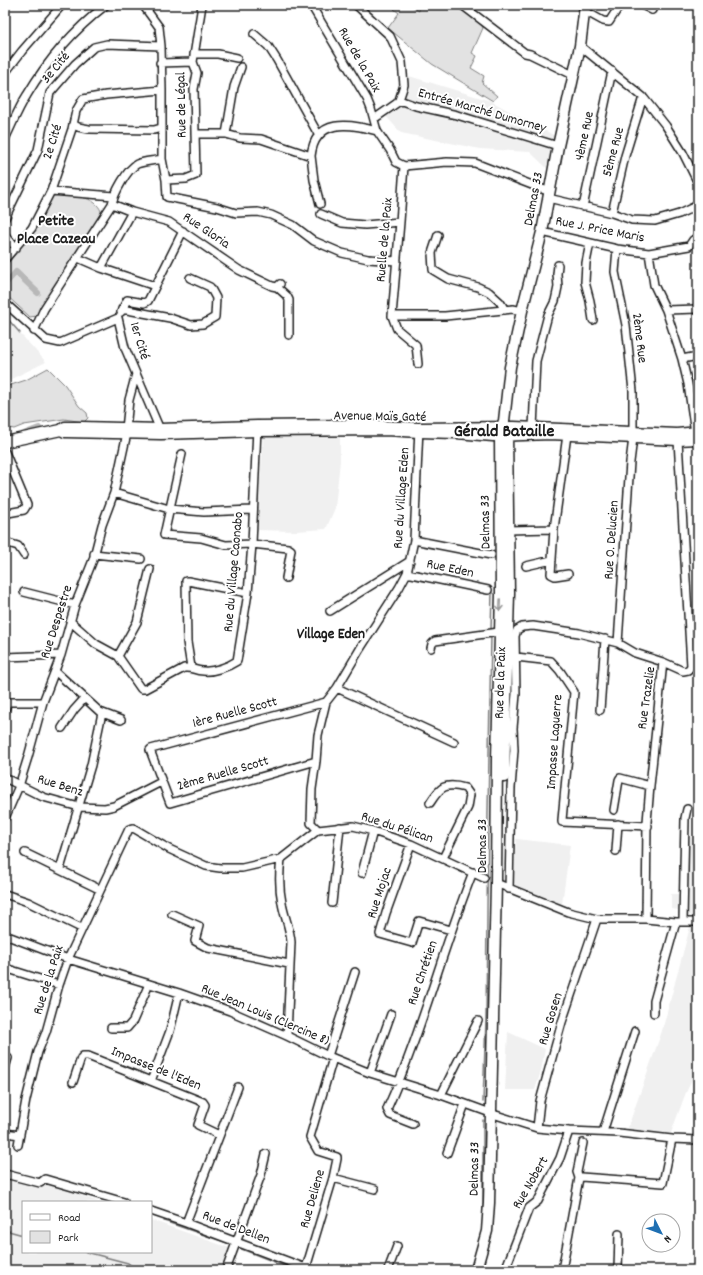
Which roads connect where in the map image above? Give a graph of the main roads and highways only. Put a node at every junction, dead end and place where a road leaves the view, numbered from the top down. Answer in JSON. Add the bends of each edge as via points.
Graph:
{"nodes":[{"id":1,"x":585,"y":8,"type":"edge"},
{"id":2,"x":504,"y":429,"type":"junction"},
{"id":3,"x":633,"y":435,"type":"junction"},
{"id":4,"x":697,"y":435,"type":"edge"},
{"id":5,"x":5,"y":442,"type":"edge"},
{"id":6,"x":502,"y":886,"type":"junction"},
{"id":7,"x":493,"y":1114,"type":"junction"},
{"id":8,"x":476,"y":1270,"type":"edge"},
{"id":9,"x":482,"y":1270,"type":"edge"}],
"edges":[{"from":1,"to":2,"type":"main road","name":"Delmas 33","via":[[580,46],[542,232],[510,367]]},
{"from":2,"to":3,"type":"main road","name":"Avenue Maïs Gaté","via":[[533,428]]},
{"from":2,"to":3,"type":"main road","name":"Avenue Maïs Gaté","via":[[567,435]]},
{"from":2,"to":5,"type":"main road","name":"Avenue Maïs Gaté","via":[[456,432],[354,425],[127,431],[65,427]]},
{"from":2,"to":6,"type":"main road","name":"Delmas 33","via":[[508,608]]},
{"from":2,"to":6,"type":"main road","name":"Delmas 33","one_way":true,"via":[[497,767]]},
{"from":3,"to":4,"type":"main road","name":"Avenue Maïs Gaté"},
{"from":3,"to":4,"type":"main road","name":"Avenue Maïs Gaté","via":[[678,440]]},
{"from":6,"to":7,"type":"main road","name":"Delmas 33"},
{"from":7,"to":8,"type":"main road","name":"Delmas 33","via":[[487,1231]]},
{"from":7,"to":9,"type":"main road","name":"Delmas 33","via":[[495,1187],[492,1233]]}]}
